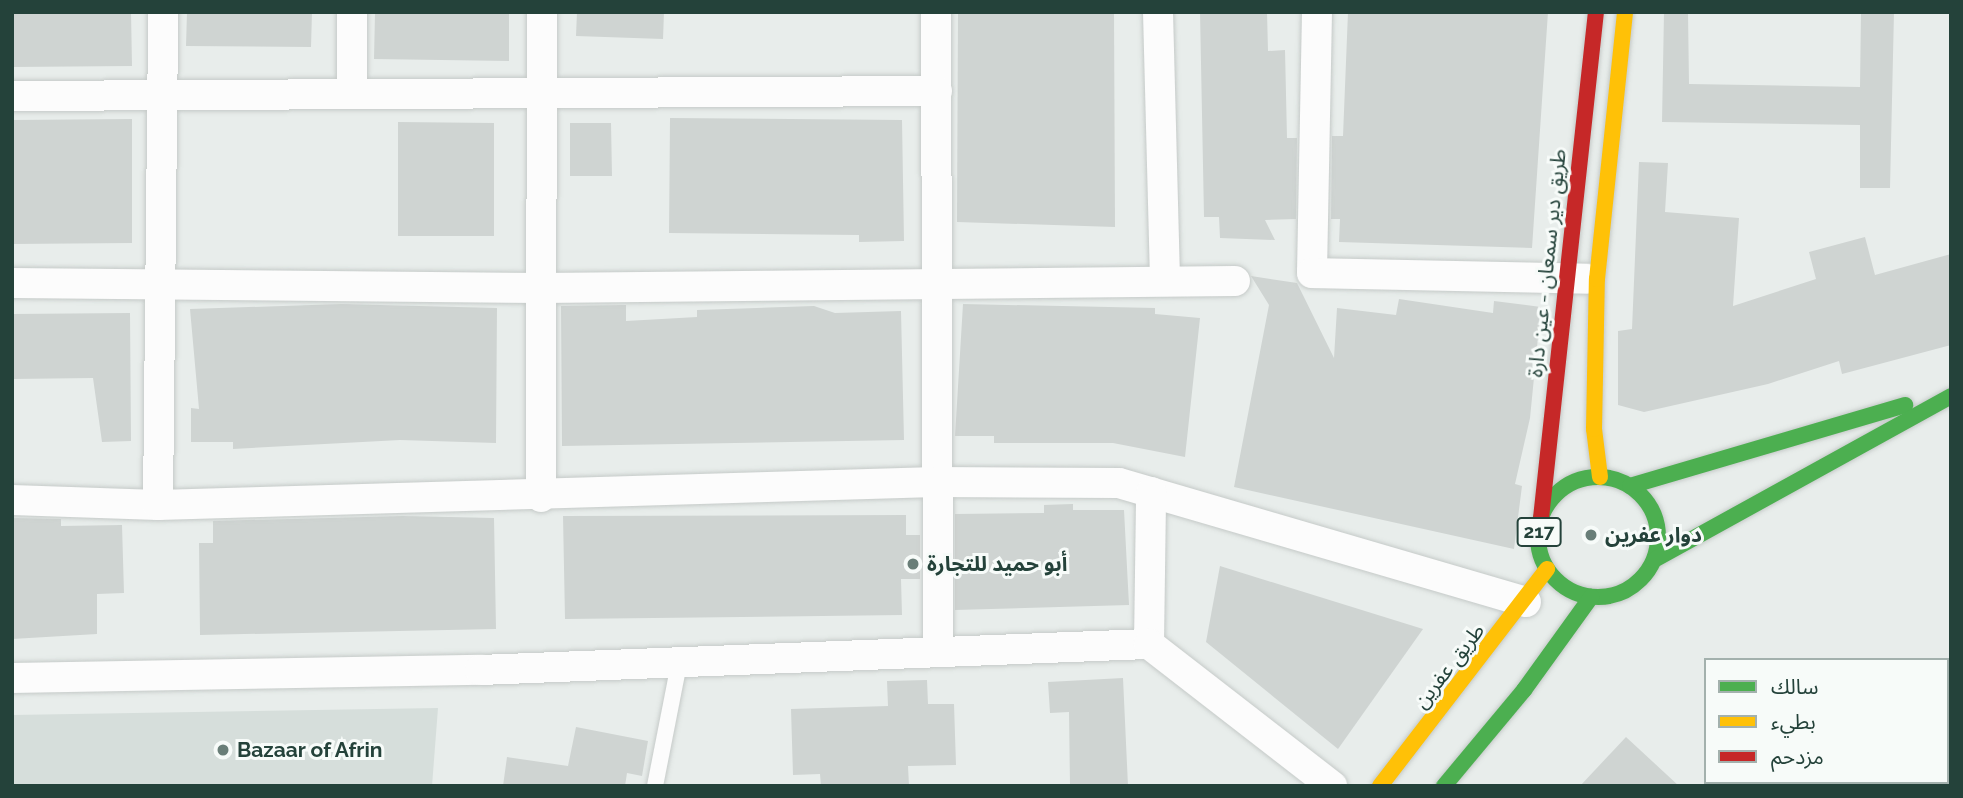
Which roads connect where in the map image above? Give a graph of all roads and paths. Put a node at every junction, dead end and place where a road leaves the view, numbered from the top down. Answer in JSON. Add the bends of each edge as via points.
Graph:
{"nodes":[{"id":1,"x":163,"y":12,"type":"edge"},
{"id":2,"x":352,"y":12,"type":"edge"},
{"id":3,"x":542,"y":12,"type":"edge"},
{"id":4,"x":936,"y":12,"type":"edge"},
{"id":5,"x":1158,"y":12,"type":"edge"},
{"id":6,"x":1317,"y":12,"type":"edge"},
{"id":7,"x":1596,"y":12,"type":"edge"},
{"id":8,"x":1625,"y":12,"type":"edge"},
{"id":9,"x":937,"y":91,"type":"junction"},
{"id":10,"x":542,"y":93,"type":"junction"},
{"id":11,"x":352,"y":94,"type":"junction"},
{"id":12,"x":162,"y":95,"type":"junction"},
{"id":13,"x":12,"y":96,"type":"edge"},
{"id":14,"x":1564,"y":279,"type":"junction"},
{"id":15,"x":1597,"y":279,"type":"junction"},
{"id":16,"x":1165,"y":280,"type":"junction"},
{"id":17,"x":1235,"y":281,"type":"dead end"},
{"id":18,"x":12,"y":283,"type":"edge"},
{"id":19,"x":936,"y":283,"type":"junction"},
{"id":20,"x":160,"y":285,"type":"junction"},
{"id":21,"x":542,"y":288,"type":"junction"},
{"id":22,"x":1951,"y":394,"type":"edge"},
{"id":23,"x":1600,"y":477,"type":"junction"},
{"id":24,"x":936,"y":482,"type":"junction"},
{"id":25,"x":1630,"y":486,"type":"junction"},
{"id":26,"x":1151,"y":492,"type":"junction"},
{"id":27,"x":541,"y":497,"type":"junction"},
{"id":28,"x":12,"y":500,"type":"edge"},
{"id":29,"x":158,"y":505,"type":"junction"},
{"id":30,"x":1541,"y":518,"type":"junction"},
{"id":31,"x":1654,"y":560,"type":"junction"},
{"id":32,"x":1547,"y":569,"type":"junction"},
{"id":33,"x":1591,"y":597,"type":"junction"},
{"id":34,"x":1526,"y":602,"type":"junction"},
{"id":35,"x":1149,"y":644,"type":"junction"},
{"id":36,"x":938,"y":651,"type":"junction"},
{"id":37,"x":680,"y":659,"type":"junction"},
{"id":38,"x":12,"y":678,"type":"edge"},
{"id":39,"x":655,"y":786,"type":"edge"},
{"id":40,"x":1332,"y":786,"type":"edge"},
{"id":41,"x":1380,"y":786,"type":"edge"},
{"id":42,"x":1444,"y":786,"type":"edge"}],
"edges":[{"from":1,"to":12,"type":"street"},
{"from":2,"to":11,"type":"street"},
{"from":3,"to":10,"type":"street"},
{"from":4,"to":9,"type":"street"},
{"from":5,"to":16,"type":"street"},
{"from":6,"to":14,"type":"street","via":[[1312,273]]},
{"from":7,"to":14,"type":"main road","name":"طريق دير سمعان - عين دارة"},
{"from":8,"to":15,"type":"main road"},
{"from":9,"to":10,"type":"street"},
{"from":9,"to":19,"type":"street"},
{"from":10,"to":11,"type":"street"},
{"from":10,"to":21,"type":"street"},
{"from":11,"to":12,"type":"street"},
{"from":12,"to":13,"type":"street"},
{"from":12,"to":20,"type":"street"},
{"from":14,"to":15,"type":"street"},
{"from":14,"to":30,"type":"main road","name":"طريق دير سمعان - عين دارة"},
{"from":15,"to":23,"type":"main road","via":[[1594,429]]},
{"from":16,"to":17,"type":"street"},
{"from":16,"to":19,"type":"street"},
{"from":18,"to":20,"type":"street"},
{"from":19,"to":21,"type":"street"},
{"from":19,"to":24,"type":"street"},
{"from":20,"to":21,"type":"street"},
{"from":20,"to":29,"type":"street"},
{"from":21,"to":27,"type":"street"},
{"from":22,"to":25,"type":"main road"},
{"from":22,"to":31,"type":"main road"},
{"from":23,"to":25,"type":"main road"},
{"from":23,"to":30,"type":"main road","number":"217","via":[[1558,493]]},
{"from":24,"to":26,"type":"street","via":[[1119,483]]},
{"from":24,"to":27,"type":"street"},
{"from":24,"to":36,"type":"street"},
{"from":25,"to":31,"type":"main road","via":[[1653,511],[1658,527]]},
{"from":26,"to":34,"type":"street"},
{"from":26,"to":35,"type":"street"},
{"from":27,"to":29,"type":"street"},
{"from":28,"to":29,"type":"street"},
{"from":30,"to":32,"type":"main road","number":"217","via":[[1538,536]]},
{"from":31,"to":33,"type":"main road","via":[[1629,589]]},
{"from":32,"to":33,"type":"main road","number":"217","via":[[1559,583]]},
{"from":32,"to":34,"type":"main road","name":"طريق عفرين","number":"217"},
{"from":33,"to":42,"type":"main road","via":[[1524,690]]},
{"from":34,"to":41,"type":"main road","name":"طريق عفرين","number":"217"},
{"from":35,"to":36,"type":"street"},
{"from":35,"to":40,"type":"street"},
{"from":36,"to":37,"type":"street"},
{"from":37,"to":38,"type":"street","via":[[480,670]]},
{"from":37,"to":39,"type":"lane"}]}
